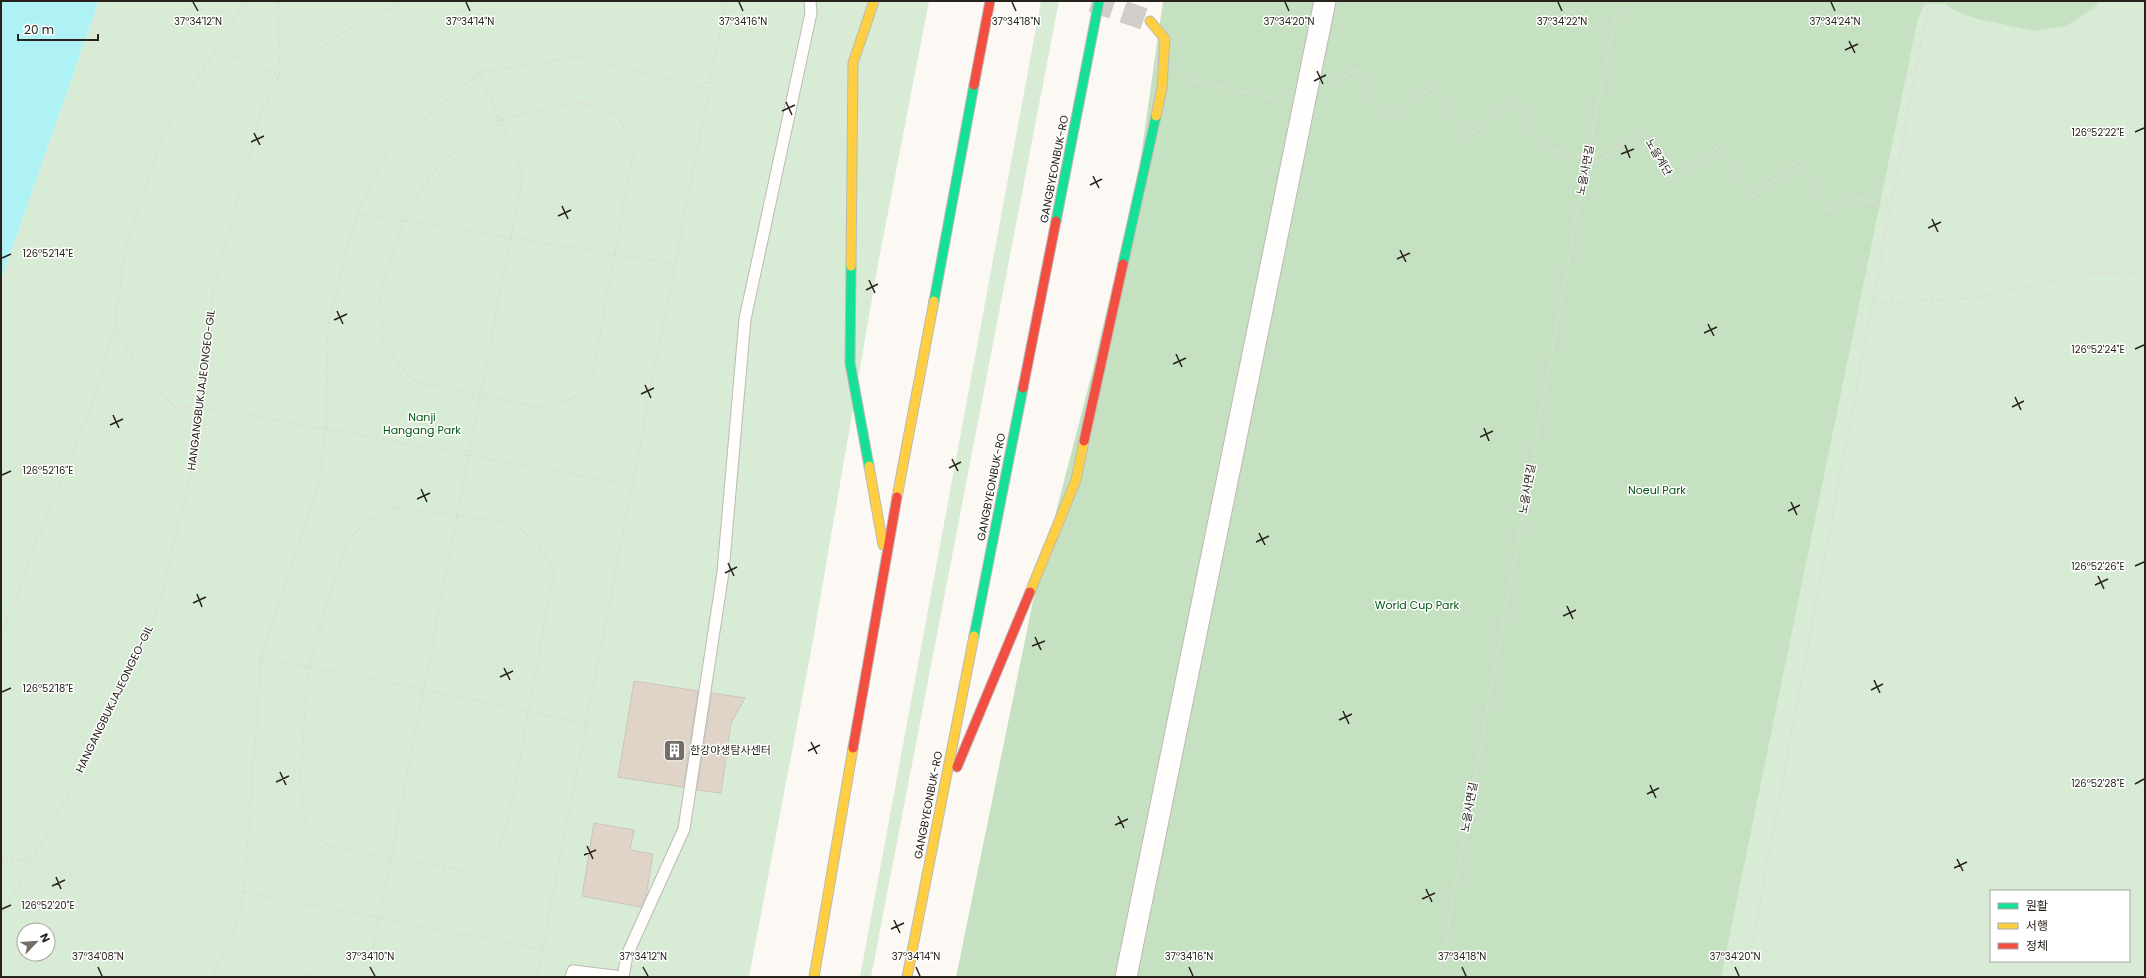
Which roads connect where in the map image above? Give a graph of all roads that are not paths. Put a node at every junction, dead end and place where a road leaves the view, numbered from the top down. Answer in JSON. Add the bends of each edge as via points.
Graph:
{"nodes":[{"id":1,"x":810,"y":1,"type":"edge"},
{"id":2,"x":874,"y":1,"type":"edge"},
{"id":3,"x":990,"y":1,"type":"edge"},
{"id":4,"x":1099,"y":1,"type":"edge"},
{"id":5,"x":1325,"y":1,"type":"edge"},
{"id":6,"x":1150,"y":21,"type":"tunnel mouth"},
{"id":7,"x":886,"y":557,"type":"junction"},
{"id":8,"x":939,"y":812,"type":"junction"},
{"id":9,"x":571,"y":977,"type":"edge"},
{"id":10,"x":623,"y":977,"type":"edge"},
{"id":11,"x":814,"y":977,"type":"edge"},
{"id":12,"x":907,"y":977,"type":"edge"},
{"id":13,"x":1126,"y":977,"type":"edge"}],
"edges":[{"from":1,"to":10,"type":"lane","via":[[811,13],[745,319],[723,572],[684,828],[627,955]]},
{"from":2,"to":7,"type":"highway","via":[[853,63],[850,363]]},
{"from":3,"to":7,"type":"highway"},
{"from":4,"to":8,"type":"highway","name":"GANGBYEONBUK-RO"},
{"from":5,"to":13,"type":"street"},
{"from":6,"to":8,"type":"highway","via":[[1165,39],[1162,88],[1076,480]]},
{"from":7,"to":11,"type":"highway"},
{"from":8,"to":12,"type":"highway","name":"GANGBYEONBUK-RO"},
{"from":9,"to":10,"type":"lane","via":[[572,971]]}]}
